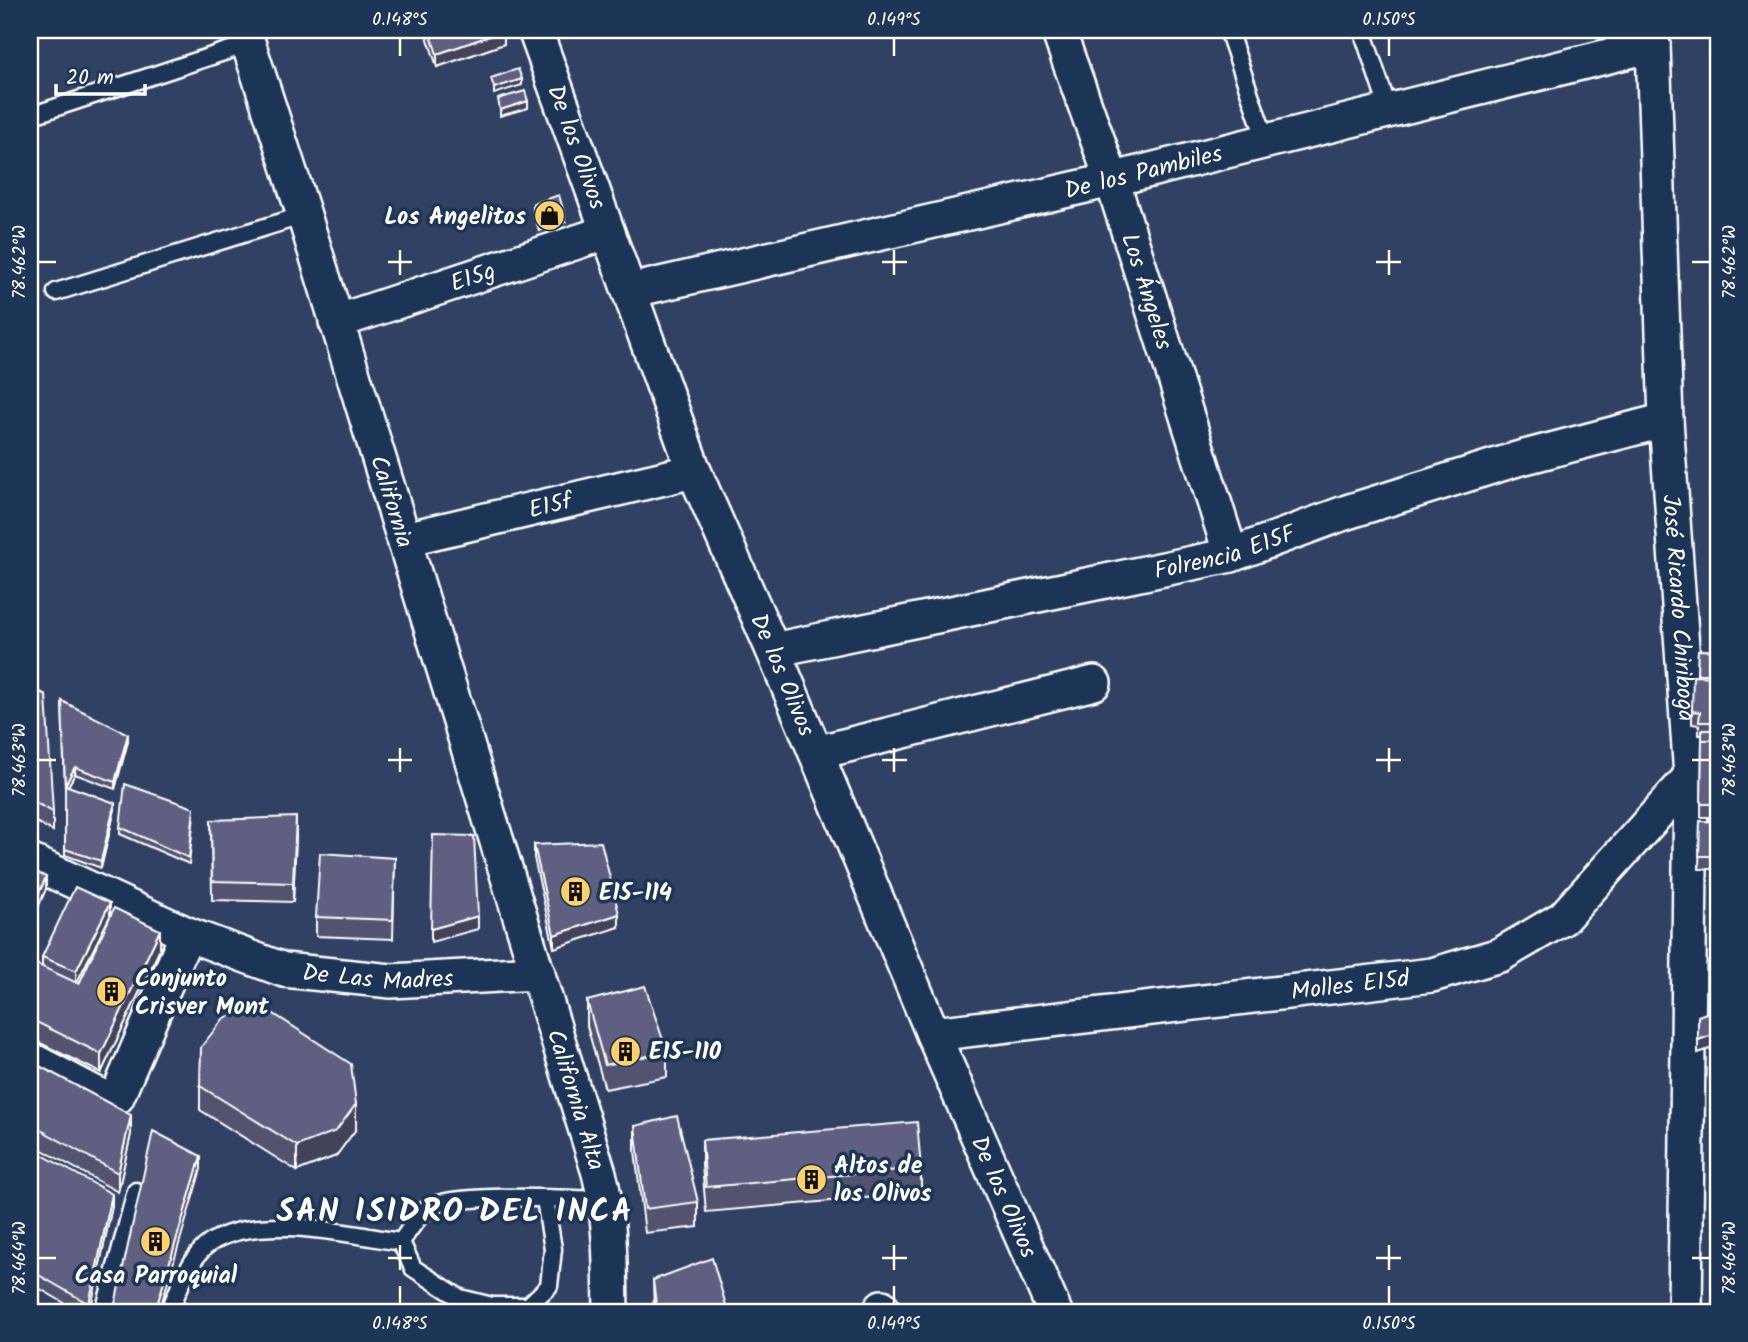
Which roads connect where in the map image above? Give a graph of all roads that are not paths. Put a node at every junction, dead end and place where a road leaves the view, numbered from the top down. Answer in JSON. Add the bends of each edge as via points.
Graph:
{"nodes":[{"id":1,"x":535,"y":30,"type":"edge"},
{"id":2,"x":1058,"y":30,"type":"edge"},
{"id":3,"x":1228,"y":30,"type":"edge"},
{"id":4,"x":1362,"y":30,"type":"edge"},
{"id":5,"x":246,"y":37,"type":"edge"},
{"id":6,"x":1651,"y":38,"type":"edge"},
{"id":7,"x":1389,"y":111,"type":"junction"},
{"id":8,"x":30,"y":116,"type":"edge"},
{"id":9,"x":1266,"y":141,"type":"junction"},
{"id":10,"x":1112,"y":180,"type":"junction"},
{"id":11,"x":304,"y":215,"type":"junction"},
{"id":12,"x":607,"y":232,"type":"junction"},
{"id":13,"x":630,"y":291,"type":"junction"},
{"id":14,"x":56,"y":292,"type":"dead end"},
{"id":15,"x":336,"y":322,"type":"junction"},
{"id":16,"x":1667,"y":420,"type":"junction"},
{"id":17,"x":694,"y":471,"type":"junction"},
{"id":18,"x":405,"y":539,"type":"junction"},
{"id":19,"x":1231,"y":555,"type":"junction"},
{"id":20,"x":773,"y":650,"type":"junction"},
{"id":21,"x":1094,"y":683,"type":"dead end"},
{"id":22,"x":816,"y":753,"type":"junction"},
{"id":23,"x":1691,"y":776,"type":"junction"},
{"id":24,"x":30,"y":861,"type":"edge"},
{"id":25,"x":187,"y":934,"type":"junction"},
{"id":26,"x":538,"y":974,"type":"junction"},
{"id":27,"x":933,"y":1034,"type":"junction"},
{"id":28,"x":30,"y":1059,"type":"edge"},
{"id":29,"x":136,"y":1191,"type":"dead end"},
{"id":30,"x":545,"y":1199,"type":"junction"},
{"id":31,"x":606,"y":1200,"type":"junction"},
{"id":32,"x":401,"y":1242,"type":"junction"},
{"id":33,"x":104,"y":1312,"type":"edge"},
{"id":34,"x":169,"y":1312,"type":"edge"},
{"id":35,"x":611,"y":1312,"type":"edge"},
{"id":36,"x":1055,"y":1312,"type":"edge"},
{"id":37,"x":1685,"y":1312,"type":"edge"}],
"edges":[{"from":1,"to":12,"type":"street","name":"De los Olivos"},
{"from":2,"to":10,"type":"street","name":"Los Ángeles"},
{"from":3,"to":9,"type":"lane"},
{"from":4,"to":7,"type":"lane"},
{"from":5,"to":8,"type":"lane"},
{"from":5,"to":11,"type":"street","name":"California"},
{"from":6,"to":7,"type":"street","name":"De los Pambiles"},
{"from":6,"to":16,"type":"street","name":"José Ricardo Chiriboga"},
{"from":7,"to":9,"type":"street","name":"De los Pambiles"},
{"from":9,"to":10,"type":"street","name":"De los Pambiles"},
{"from":10,"to":13,"type":"street","name":"De los Pambiles"},
{"from":10,"to":19,"type":"street","name":"Los Ángeles"},
{"from":11,"to":14,"type":"lane"},
{"from":11,"to":15,"type":"street","name":"California"},
{"from":12,"to":13,"type":"street","name":"De los Olivos"},
{"from":12,"to":15,"type":"street","name":"E15g"},
{"from":13,"to":17,"type":"street","name":"De los Olivos"},
{"from":15,"to":18,"type":"street","name":"California"},
{"from":16,"to":19,"type":"street","name":"Folrencia E15F","via":[[1517,459],[1347,512]]},
{"from":16,"to":23,"type":"street","name":"José Ricardo Chiriboga"},
{"from":17,"to":18,"type":"street","name":"E15f"},
{"from":17,"to":20,"type":"street","name":"De los Olivos"},
{"from":18,"to":26,"type":"street","name":"California"},
{"from":19,"to":20,"type":"street","name":"Folrencia E15F"},
{"from":20,"to":22,"type":"street","name":"De los Olivos"},
{"from":21,"to":22,"type":"street"},
{"from":22,"to":27,"type":"street","name":"De los Olivos"},
{"from":23,"to":27,"type":"street","name":"Molles E15d","via":[[1563,918],[1500,955],[1432,975]]},
{"from":23,"to":37,"type":"street","name":"José Ricardo Chiriboga"},
{"from":24,"to":25,"type":"street","name":"De Las Madres"},
{"from":25,"to":26,"type":"street","name":"De Las Madres","via":[[285,970],[391,981]]},
{"from":25,"to":28,"type":"street","via":[[117,1097],[106,1099]]},
{"from":26,"to":31,"type":"street","name":"California Alta"},
{"from":27,"to":36,"type":"street","name":"De los Olivos"},
{"from":29,"to":33,"type":"lane"},
{"from":30,"to":31,"type":"lane"},
{"from":30,"to":32,"type":"lane","via":[[487,1198],[430,1207]]},
{"from":30,"to":32,"type":"lane","via":[[553,1249],[549,1286],[528,1306],[492,1306],[460,1298],[414,1268]]},
{"from":31,"to":35,"type":"street","name":"California Alta"},
{"from":32,"to":34,"type":"lane","via":[[273,1226],[240,1230],[208,1244],[188,1269]]}]}
